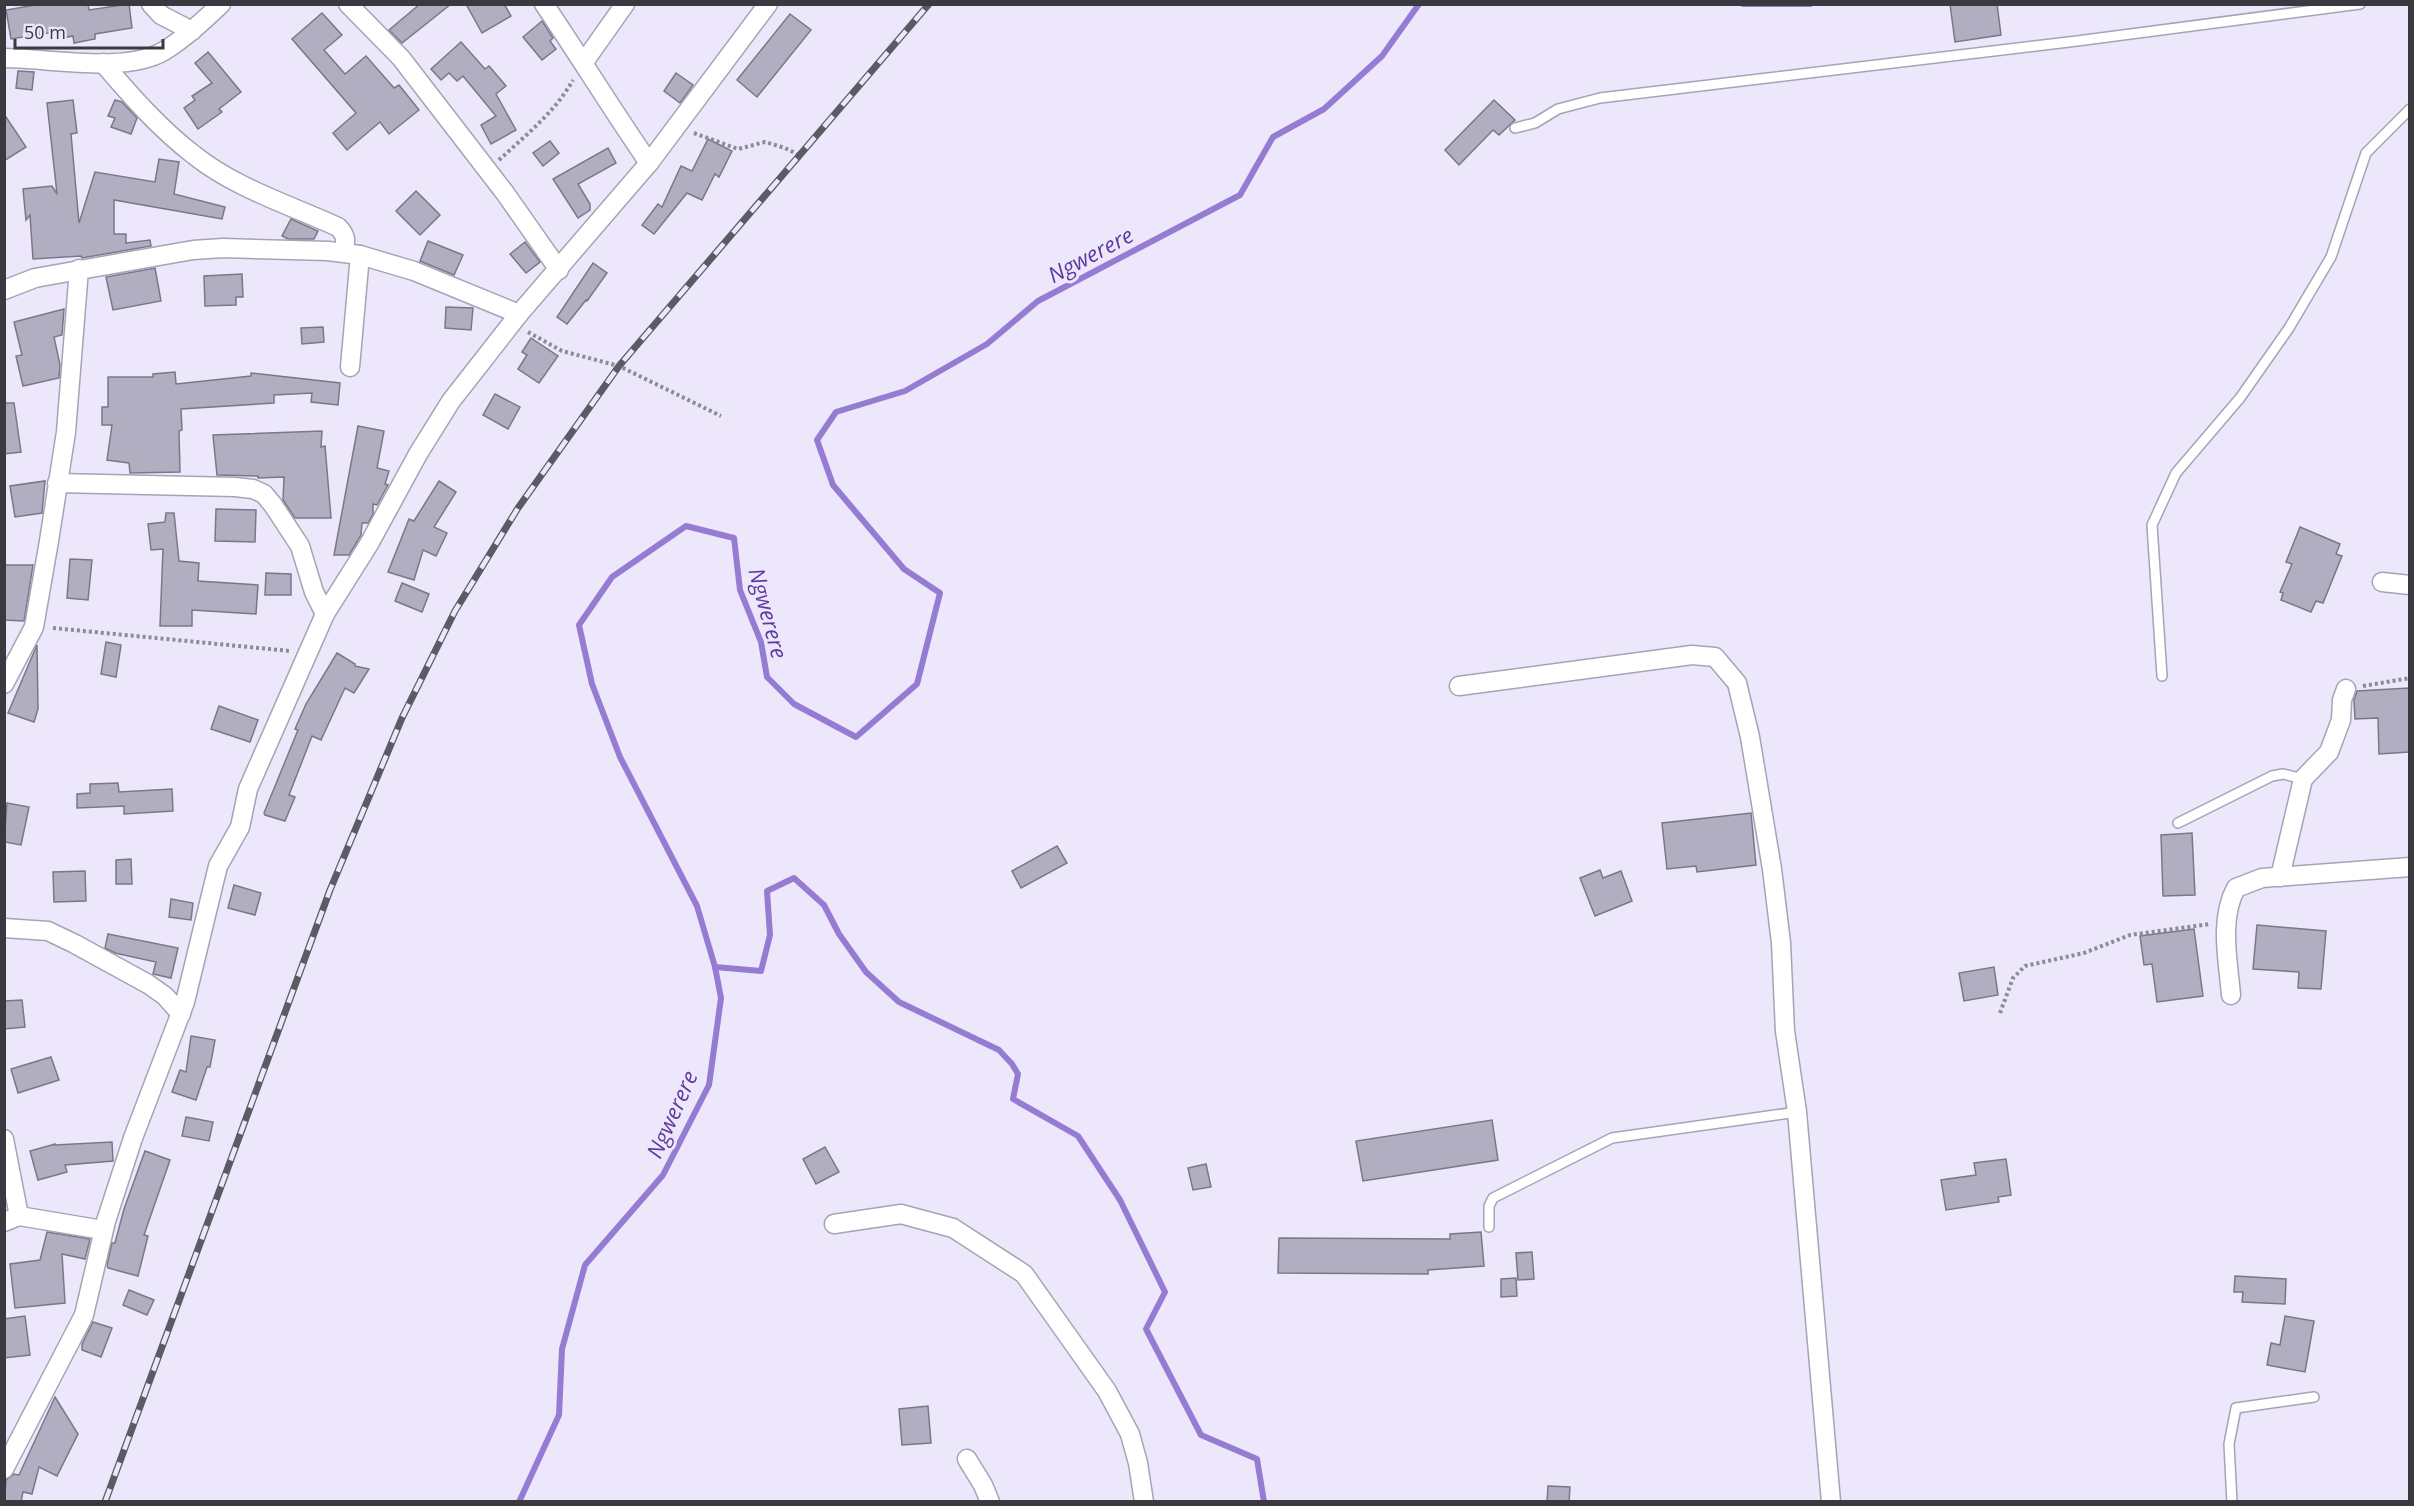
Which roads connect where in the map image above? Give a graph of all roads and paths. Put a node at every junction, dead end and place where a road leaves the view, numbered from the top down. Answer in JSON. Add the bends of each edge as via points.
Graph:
{"nodes":[{"id":1,"x":151,"y":4,"type":"edge"},
{"id":2,"x":221,"y":4,"type":"edge"},
{"id":3,"x":348,"y":4,"type":"edge"},
{"id":4,"x":544,"y":4,"type":"edge"},
{"id":5,"x":625,"y":4,"type":"edge"},
{"id":6,"x":768,"y":4,"type":"edge"},
{"id":7,"x":2360,"y":4,"type":"edge"},
{"id":8,"x":192,"y":31,"type":"junction"},
{"id":9,"x":4,"y":58,"type":"edge"},
{"id":10,"x":584,"y":62,"type":"junction"},
{"id":11,"x":103,"y":63,"type":"junction"},
{"id":12,"x":2409,"y":109,"type":"edge"},
{"id":13,"x":676,"y":127,"type":"junction"},
{"id":14,"x":1515,"y":129,"type":"dead end"},
{"id":15,"x":801,"y":156,"type":"dead end"},
{"id":16,"x":649,"y":163,"type":"junction"},
{"id":17,"x":488,"y":171,"type":"junction"},
{"id":18,"x":352,"y":254,"type":"junction"},
{"id":19,"x":79,"y":269,"type":"junction"},
{"id":20,"x":559,"y":270,"type":"junction"},
{"id":21,"x":4,"y":290,"type":"edge"},
{"id":22,"x":516,"y":318,"type":"junction"},
{"id":23,"x":350,"y":367,"type":"dead end"},
{"id":24,"x":721,"y":416,"type":"dead end"},
{"id":25,"x":57,"y":483,"type":"junction"},
{"id":26,"x":2382,"y":582,"type":"dead end"},
{"id":27,"x":2409,"y":585,"type":"edge"},
{"id":28,"x":326,"y":614,"type":"junction"},
{"id":29,"x":34,"y":627,"type":"junction"},
{"id":30,"x":310,"y":652,"type":"junction"},
{"id":31,"x":2162,"y":676,"type":"dead end"},
{"id":32,"x":2409,"y":678,"type":"edge"},
{"id":33,"x":4,"y":684,"type":"edge"},
{"id":34,"x":1459,"y":686,"type":"dead end"},
{"id":35,"x":2346,"y":689,"type":"joint"},
{"id":36,"x":2303,"y":779,"type":"junction"},
{"id":37,"x":2178,"y":823,"type":"dead end"},
{"id":38,"x":2409,"y":867,"type":"edge"},
{"id":39,"x":2280,"y":877,"type":"junction"},
{"id":40,"x":2226,"y":922,"type":"junction"},
{"id":41,"x":4,"y":927,"type":"edge"},
{"id":42,"x":2230,"y":994,"type":"dead end"},
{"id":43,"x":2000,"y":1013,"type":"dead end"},
{"id":44,"x":181,"y":1014,"type":"junction"},
{"id":45,"x":1797,"y":1112,"type":"junction"},
{"id":46,"x":4,"y":1139,"type":"edge"},
{"id":47,"x":12,"y":1219,"type":"edge"},
{"id":48,"x":834,"y":1224,"type":"dead end"},
{"id":49,"x":1489,"y":1227,"type":"dead end"},
{"id":50,"x":103,"y":1230,"type":"junction"},
{"id":51,"x":2314,"y":1397,"type":"dead end"},
{"id":52,"x":967,"y":1459,"type":"dead end"},
{"id":53,"x":4,"y":1469,"type":"edge"},
{"id":54,"x":990,"y":1502,"type":"edge"},
{"id":55,"x":1144,"y":1502,"type":"edge"},
{"id":56,"x":1831,"y":1502,"type":"edge"},
{"id":57,"x":2232,"y":1502,"type":"edge"}],
"edges":[{"from":1,"to":8,"type":"street","via":[[167,20]]},
{"from":2,"to":8,"type":"street"},
{"from":3,"to":17,"type":"street","via":[[400,58]]},
{"from":4,"to":10,"type":"street"},
{"from":5,"to":10,"type":"street"},
{"from":6,"to":13,"type":"street"},
{"from":7,"to":14,"type":"lane","via":[[1600,98],[1558,109]]},
{"from":8,"to":11,"type":"street","via":[[162,52],[135,61]]},
{"from":9,"to":11,"type":"street"},
{"from":10,"to":16,"type":"street"},
{"from":10,"to":17,"type":"path","via":[[564,96]]},
{"from":11,"to":18,"type":"street","via":[[194,156],[256,191],[338,227]]},
{"from":12,"to":31,"type":"lane","via":[[2366,153],[2331,257],[2289,328],[2240,398],[2176,473],[2152,525]]},
{"from":13,"to":15,"type":"path","via":[[738,149],[765,142]]},
{"from":13,"to":16,"type":"street"},
{"from":16,"to":20,"type":"street"},
{"from":17,"to":20,"type":"street"},
{"from":18,"to":19,"type":"street","via":[[223,248]]},
{"from":18,"to":22,"type":"street","via":[[414,271]]},
{"from":18,"to":23,"type":"street"},
{"from":19,"to":21,"type":"street","via":[[35,278]]},
{"from":19,"to":25,"type":"street","via":[[66,432]]},
{"from":20,"to":22,"type":"street"},
{"from":22,"to":24,"type":"path","via":[[562,351],[619,366]]},
{"from":22,"to":28,"type":"street","via":[[450,401]]},
{"from":25,"to":28,"type":"street","via":[[235,487],[264,494],[300,546],[314,592]]},
{"from":25,"to":29,"type":"street"},
{"from":26,"to":27,"type":"street"},
{"from":28,"to":30,"type":"street"},
{"from":29,"to":30,"type":"path"},
{"from":29,"to":33,"type":"street"},
{"from":30,"to":44,"type":"street","via":[[248,789],[240,827],[218,866]]},
{"from":32,"to":35,"type":"path"},
{"from":34,"to":45,"type":"street","via":[[1692,655],[1715,657],[1737,683],[1772,869],[1781,943],[1785,1031]]},
{"from":35,"to":36,"type":"street","via":[[2341,720],[2329,752]]},
{"from":36,"to":37,"type":"lane","via":[[2283,774],[2272,776]]},
{"from":36,"to":39,"type":"street"},
{"from":38,"to":39,"type":"street"},
{"from":39,"to":40,"type":"street","via":[[2262,878],[2236,888]]},
{"from":40,"to":42,"type":"street"},
{"from":40,"to":43,"type":"path","via":[[2130,935],[2084,953],[2025,966],[2013,978]]},
{"from":41,"to":44,"type":"street","via":[[48,931],[75,944],[148,984]]},
{"from":44,"to":50,"type":"street","via":[[133,1138]]},
{"from":45,"to":49,"type":"lane","via":[[1612,1138],[1493,1197]]},
{"from":45,"to":56,"type":"street"},
{"from":46,"to":47,"type":"street"},
{"from":47,"to":50,"type":"street"},
{"from":48,"to":55,"type":"street","via":[[900,1214],[923,1220],[953,1228],[1024,1274],[1107,1391],[1131,1434]]},
{"from":50,"to":53,"type":"street","via":[[84,1315]]},
{"from":51,"to":57,"type":"lane","via":[[2236,1408],[2229,1444]]},
{"from":52,"to":54,"type":"street"}]}
